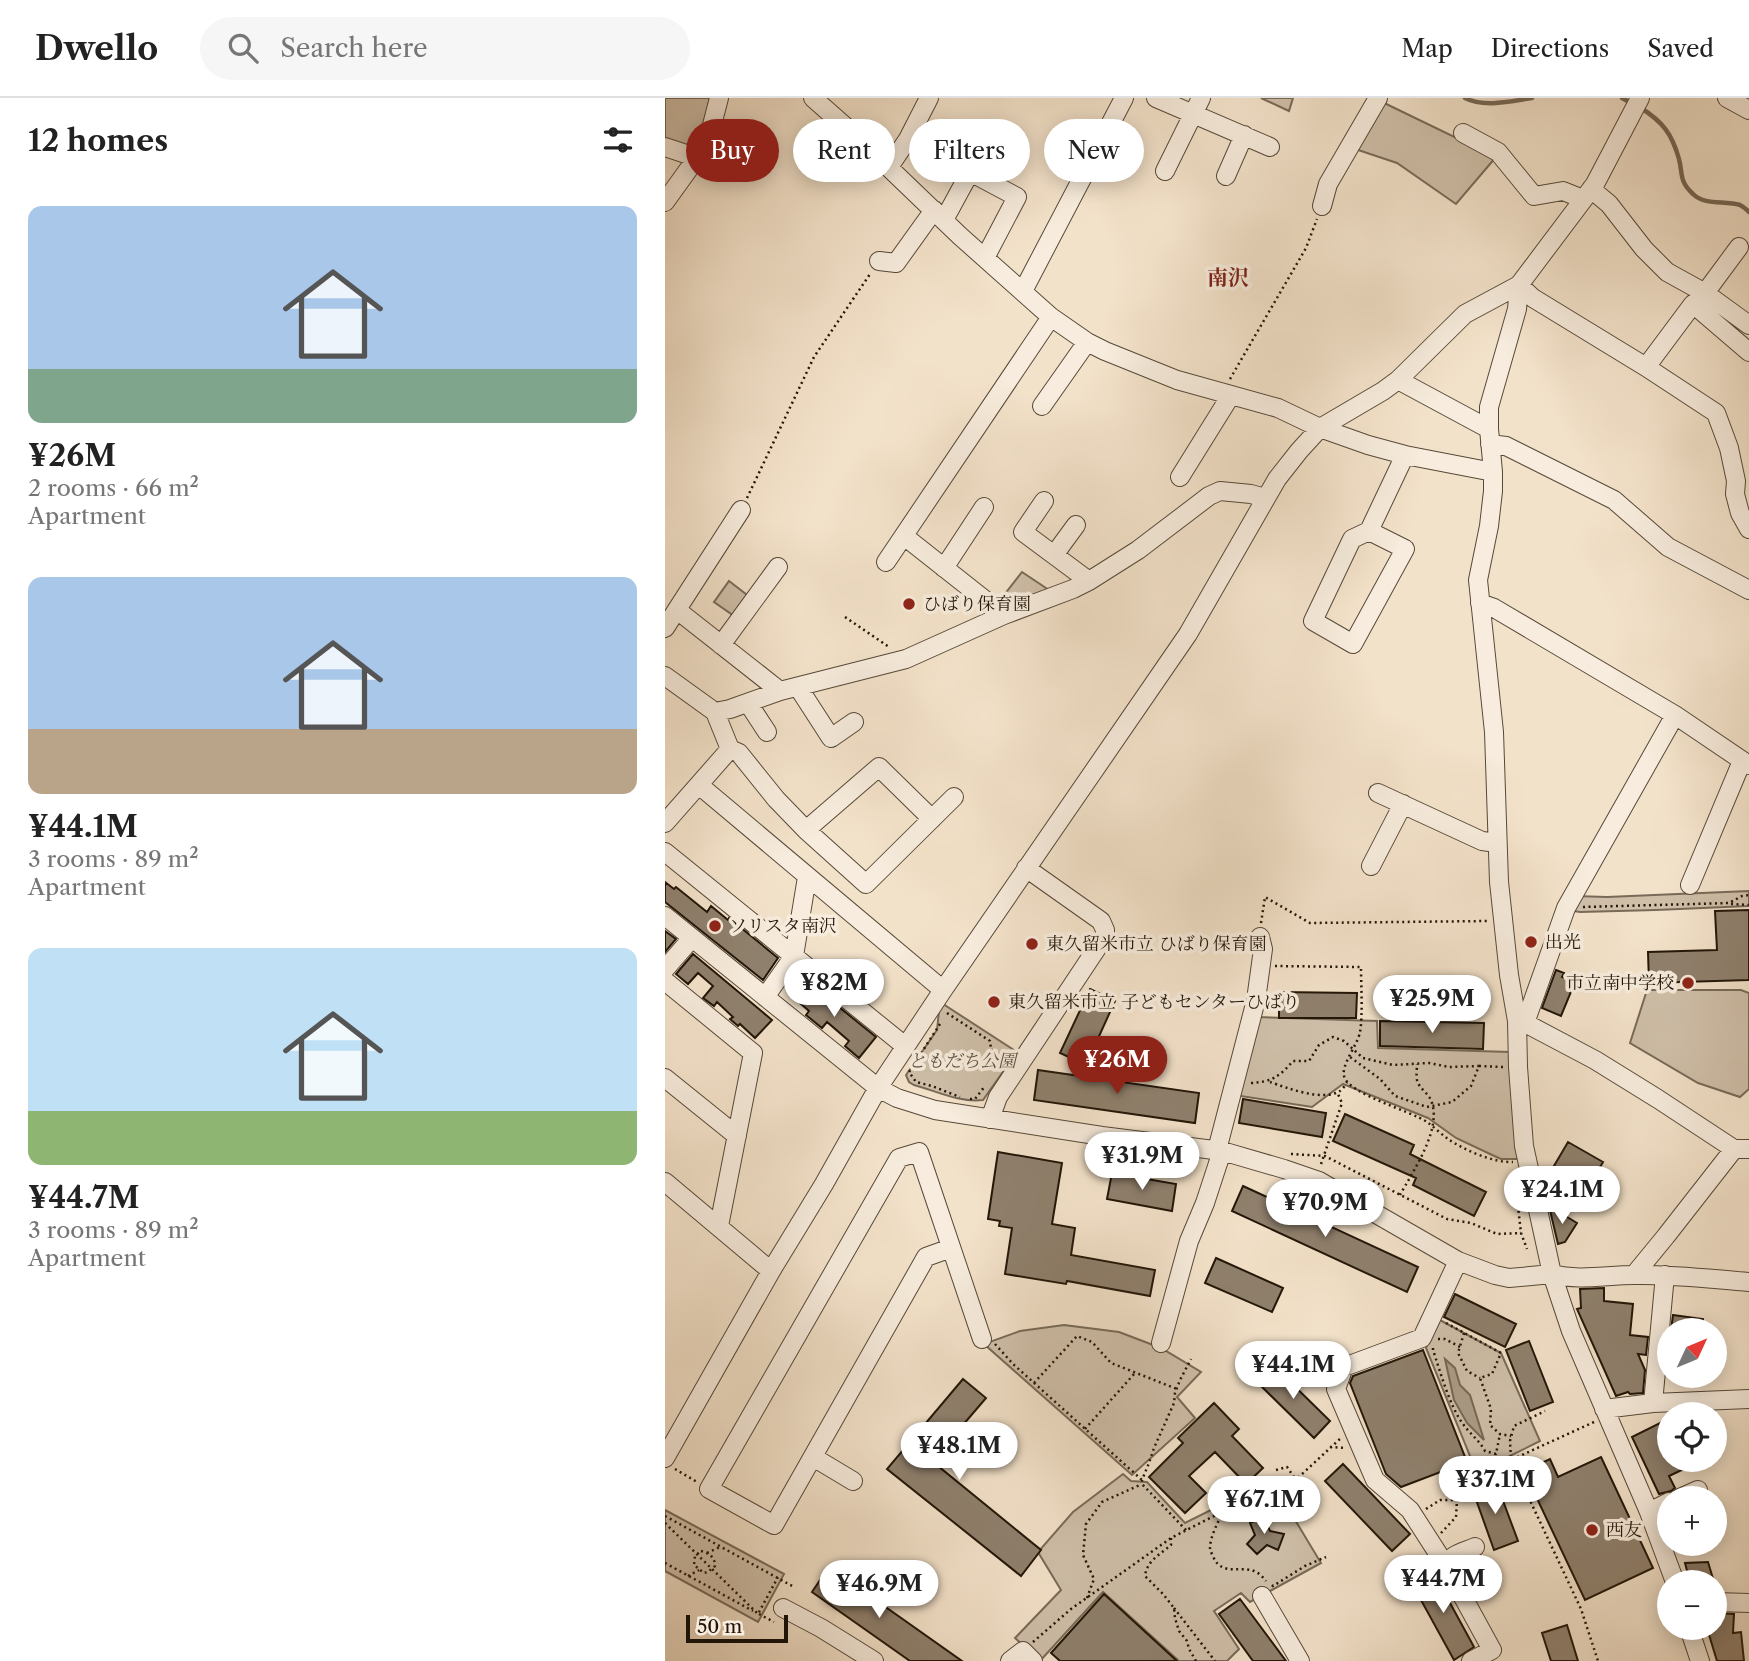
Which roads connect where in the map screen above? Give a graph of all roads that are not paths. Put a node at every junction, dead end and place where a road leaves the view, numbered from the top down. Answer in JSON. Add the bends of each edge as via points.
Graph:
{"nodes":[{"id":1,"x":719,"y":98,"type":"edge"},
{"id":2,"x":813,"y":98,"type":"edge"},
{"id":3,"x":929,"y":98,"type":"edge"},
{"id":4,"x":1124,"y":98,"type":"edge"},
{"id":5,"x":1156,"y":98,"type":"edge"},
{"id":6,"x":1378,"y":98,"type":"edge"},
{"id":7,"x":1727,"y":98,"type":"edge"},
{"id":8,"x":1637,"y":104,"type":"edge"},
{"id":9,"x":1197,"y":106,"type":"edge"},
{"id":10,"x":1749,"y":110,"type":"edge"},
{"id":11,"x":714,"y":119,"type":"edge"},
{"id":12,"x":836,"y":119,"type":"edge"},
{"id":13,"x":1463,"y":133,"type":"dead end"},
{"id":14,"x":1244,"y":135,"type":"junction"},
{"id":15,"x":908,"y":139,"type":"joint"},
{"id":16,"x":665,"y":147,"type":"edge"},
{"id":17,"x":1270,"y":147,"type":"dead end"},
{"id":18,"x":686,"y":154,"type":"edge"},
{"id":19,"x":895,"y":158,"type":"edge"},
{"id":20,"x":1165,"y":171,"type":"dead end"},
{"id":21,"x":895,"y":173,"type":"edge"},
{"id":22,"x":686,"y":174,"type":"edge"},
{"id":23,"x":1226,"y":176,"type":"dead end"},
{"id":24,"x":963,"y":182,"type":"edge"},
{"id":25,"x":989,"y":182,"type":"edge"},
{"id":26,"x":1587,"y":194,"type":"junction"},
{"id":27,"x":665,"y":202,"type":"edge"},
{"id":28,"x":1322,"y":206,"type":"road end"},
{"id":29,"x":939,"y":215,"type":"junction"},
{"id":30,"x":1739,"y":247,"type":"dead end"},
{"id":31,"x":985,"y":258,"type":"junction"},
{"id":32,"x":879,"y":261,"type":"road end"},
{"id":33,"x":1520,"y":285,"type":"junction"},
{"id":34,"x":1023,"y":290,"type":"junction"},
{"id":35,"x":1705,"y":293,"type":"junction"},
{"id":36,"x":1051,"y":317,"type":"junction"},
{"id":37,"x":1748,"y":323,"type":"edge"},
{"id":38,"x":1087,"y":342,"type":"junction"},
{"id":39,"x":1749,"y":352,"type":"edge"},
{"id":40,"x":1646,"y":367,"type":"junction"},
{"id":41,"x":1398,"y":380,"type":"junction"},
{"id":42,"x":1227,"y":394,"type":"junction"},
{"id":43,"x":1042,"y":406,"type":"dead end"},
{"id":44,"x":1320,"y":428,"type":"junction"},
{"id":45,"x":1489,"y":437,"type":"junction"},
{"id":46,"x":1405,"y":455,"type":"junction"},
{"id":47,"x":1749,"y":463,"type":"edge"},
{"id":48,"x":1493,"y":472,"type":"junction"},
{"id":49,"x":1180,"y":477,"type":"dead end"},
{"id":50,"x":1736,"y":481,"type":"junction"},
{"id":51,"x":1265,"y":498,"type":"junction"},
{"id":52,"x":1044,"y":501,"type":"dead end"},
{"id":53,"x":985,"y":507,"type":"dead end"},
{"id":54,"x":741,"y":510,"type":"road end"},
{"id":55,"x":1076,"y":525,"type":"dead end"},
{"id":56,"x":1749,"y":529,"type":"edge"},
{"id":57,"x":1369,"y":531,"type":"junction"},
{"id":58,"x":904,"y":536,"type":"junction"},
{"id":59,"x":1053,"y":555,"type":"junction"},
{"id":60,"x":886,"y":562,"type":"dead end"},
{"id":61,"x":778,"y":567,"type":"dead end"},
{"id":62,"x":944,"y":568,"type":"junction"},
{"id":63,"x":1089,"y":581,"type":"junction"},
{"id":64,"x":1749,"y":590,"type":"edge"},
{"id":65,"x":1480,"y":603,"type":"junction"},
{"id":66,"x":1004,"y":615,"type":"junction"},
{"id":67,"x":670,"y":618,"type":"edge"},
{"id":68,"x":721,"y":645,"type":"junction"},
{"id":69,"x":665,"y":676,"type":"edge"},
{"id":70,"x":798,"y":687,"type":"junction"},
{"id":71,"x":780,"y":691,"type":"junction"},
{"id":72,"x":748,"y":703,"type":"junction"},
{"id":73,"x":715,"y":712,"type":"junction"},
{"id":74,"x":1675,"y":715,"type":"junction"},
{"id":75,"x":854,"y":722,"type":"dead end"},
{"id":76,"x":767,"y":732,"type":"dead end"},
{"id":77,"x":730,"y":749,"type":"junction"},
{"id":78,"x":1745,"y":763,"type":"edge"},
{"id":79,"x":699,"y":785,"type":"junction"},
{"id":80,"x":1378,"y":793,"type":"dead end"},
{"id":81,"x":954,"y":797,"type":"dead end"},
{"id":82,"x":1403,"y":804,"type":"junction"},
{"id":83,"x":932,"y":819,"type":"junction"},
{"id":84,"x":665,"y":822,"type":"edge"},
{"id":85,"x":806,"y":830,"type":"junction"},
{"id":86,"x":1497,"y":844,"type":"junction"},
{"id":87,"x":665,"y":852,"type":"edge"},
{"id":88,"x":1371,"y":866,"type":"dead end"},
{"id":89,"x":1026,"y":868,"type":"junction"},
{"id":90,"x":807,"y":877,"type":"junction"},
{"id":91,"x":1690,"y":886,"type":"dead end"},
{"id":92,"x":665,"y":916,"type":"edge"},
{"id":93,"x":1260,"y":937,"type":"road end"},
{"id":94,"x":692,"y":938,"type":"junction"},
{"id":95,"x":794,"y":956,"type":"junction"},
{"id":96,"x":665,"y":969,"type":"edge"},
{"id":97,"x":665,"y":981,"type":"edge"},
{"id":98,"x":943,"y":990,"type":"junction"},
{"id":99,"x":765,"y":997,"type":"junction"},
{"id":100,"x":1521,"y":1022,"type":"junction"},
{"id":101,"x":905,"y":1046,"type":"junction"},
{"id":102,"x":665,"y":1078,"type":"edge"},
{"id":103,"x":878,"y":1088,"type":"junction"},
{"id":104,"x":990,"y":1119,"type":"junction"},
{"id":105,"x":737,"y":1136,"type":"junction"},
{"id":106,"x":1741,"y":1149,"type":"edge"},
{"id":107,"x":1219,"y":1151,"type":"junction"},
{"id":108,"x":667,"y":1188,"type":"edge"},
{"id":109,"x":719,"y":1226,"type":"junction"},
{"id":110,"x":951,"y":1248,"type":"junction"},
{"id":111,"x":1458,"y":1261,"type":"junction"},
{"id":112,"x":771,"y":1271,"type":"junction"},
{"id":113,"x":1552,"y":1274,"type":"junction"},
{"id":114,"x":1634,"y":1275,"type":"junction"},
{"id":115,"x":1665,"y":1275,"type":"junction"},
{"id":116,"x":1749,"y":1282,"type":"edge"},
{"id":117,"x":985,"y":1338,"type":"road end"},
{"id":118,"x":1161,"y":1343,"type":"dead end"},
{"id":119,"x":1749,"y":1399,"type":"edge"},
{"id":120,"x":1653,"y":1403,"type":"junction"},
{"id":121,"x":1605,"y":1413,"type":"junction"},
{"id":122,"x":813,"y":1457,"type":"junction"},
{"id":123,"x":670,"y":1464,"type":"edge"},
{"id":124,"x":853,"y":1481,"type":"dead end"},
{"id":125,"x":1657,"y":1508,"type":"edge"},
{"id":126,"x":1649,"y":1512,"type":"junction"},
{"id":127,"x":1475,"y":1547,"type":"dead end"},
{"id":128,"x":1446,"y":1566,"type":"junction"},
{"id":129,"x":1671,"y":1570,"type":"edge"},
{"id":130,"x":1262,"y":1596,"type":"dead end"},
{"id":131,"x":1727,"y":1602,"type":"edge"},
{"id":132,"x":1749,"y":1603,"type":"edge"},
{"id":133,"x":778,"y":1615,"type":"road end"},
{"id":134,"x":1693,"y":1640,"type":"edge"},
{"id":135,"x":874,"y":1661,"type":"edge"},
{"id":136,"x":1300,"y":1661,"type":"edge"},
{"id":137,"x":1471,"y":1661,"type":"edge"},
{"id":138,"x":1700,"y":1661,"type":"edge"}],
"edges":[{"from":1,"to":11,"type":"street"},
{"from":2,"to":12,"type":"street"},
{"from":3,"to":15,"type":"street"},
{"from":4,"to":34,"type":"street"},
{"from":5,"to":9,"type":"street"},
{"from":6,"to":28,"type":"street","via":[[1328,184]]},
{"from":7,"to":10,"type":"street"},
{"from":8,"to":26,"type":"street"},
{"from":9,"to":14,"type":"street"},
{"from":9,"to":20,"type":"street"},
{"from":13,"to":26,"type":"street","via":[[1498,152],[1534,196],[1563,191]]},
{"from":14,"to":17,"type":"street"},
{"from":14,"to":23,"type":"street"},
{"from":15,"to":19,"type":"street"},
{"from":16,"to":18,"type":"street"},
{"from":21,"to":29,"type":"street"},
{"from":22,"to":27,"type":"street"},
{"from":24,"to":29,"type":"street"},
{"from":25,"to":31,"type":"street","via":[[1017,197]]},
{"from":26,"to":33,"type":"street"},
{"from":26,"to":35,"type":"street","via":[[1609,204],[1667,272]]},
{"from":29,"to":31,"type":"street"},
{"from":29,"to":32,"type":"street","via":[[896,263]]},
{"from":30,"to":35,"type":"street"},
{"from":31,"to":34,"type":"street"},
{"from":33,"to":40,"type":"street"},
{"from":33,"to":41,"type":"street","via":[[1465,314]]},
{"from":33,"to":45,"type":"street","via":[[1489,407]]},
{"from":34,"to":36,"type":"street"},
{"from":35,"to":37,"type":"street"},
{"from":36,"to":38,"type":"street"},
{"from":36,"to":58,"type":"street"},
{"from":38,"to":42,"type":"street","via":[[1158,373]]},
{"from":38,"to":43,"type":"street"},
{"from":39,"to":40,"type":"street","via":[[1693,304]]},
{"from":40,"to":50,"type":"street","via":[[1716,413]]},
{"from":41,"to":44,"type":"street"},
{"from":41,"to":45,"type":"street"},
{"from":42,"to":44,"type":"street","via":[[1277,408]]},
{"from":42,"to":49,"type":"street"},
{"from":44,"to":46,"type":"street"},
{"from":44,"to":51,"type":"street"},
{"from":45,"to":48,"type":"street"},
{"from":45,"to":64,"type":"street","via":[[1614,500],[1668,547]]},
{"from":46,"to":48,"type":"street"},
{"from":46,"to":57,"type":"street"},
{"from":47,"to":50,"type":"street"},
{"from":48,"to":65,"type":"street","via":[[1478,580]]},
{"from":50,"to":56,"type":"street","via":[[1740,513]]},
{"from":51,"to":63,"type":"street","via":[[1220,491],[1209,496],[1138,551]]},
{"from":51,"to":89,"type":"street","via":[[1188,634]]},
{"from":52,"to":59,"type":"street","via":[[1023,532]]},
{"from":53,"to":62,"type":"street"},
{"from":54,"to":67,"type":"street"},
{"from":55,"to":59,"type":"street"},
{"from":57,"to":57,"type":"street","via":[[1405,549],[1353,644],[1313,621],[1352,539]]},
{"from":58,"to":60,"type":"street"},
{"from":58,"to":62,"type":"street"},
{"from":59,"to":63,"type":"street"},
{"from":61,"to":68,"type":"street"},
{"from":62,"to":66,"type":"street"},
{"from":63,"to":66,"type":"street"},
{"from":65,"to":74,"type":"street"},
{"from":65,"to":86,"type":"street","via":[[1494,732]]},
{"from":66,"to":70,"type":"street","via":[[906,659]]},
{"from":67,"to":68,"type":"street"},
{"from":68,"to":71,"type":"street"},
{"from":69,"to":73,"type":"street"},
{"from":70,"to":71,"type":"street"},
{"from":70,"to":75,"type":"street","via":[[831,738]]},
{"from":71,"to":72,"type":"street"},
{"from":72,"to":73,"type":"street"},
{"from":72,"to":76,"type":"street"},
{"from":73,"to":77,"type":"street"},
{"from":74,"to":78,"type":"street"},
{"from":74,"to":100,"type":"street","via":[[1566,908]]},
{"from":77,"to":79,"type":"street"},
{"from":77,"to":85,"type":"street","via":[[739,752]]},
{"from":78,"to":91,"type":"street"},
{"from":79,"to":84,"type":"street"},
{"from":79,"to":90,"type":"street"},
{"from":80,"to":82,"type":"street"},
{"from":81,"to":83,"type":"street"},
{"from":82,"to":86,"type":"street"},
{"from":82,"to":88,"type":"street"},
{"from":83,"to":85,"type":"street","via":[[879,767]]},
{"from":83,"to":85,"type":"street","via":[[866,884]]},
{"from":86,"to":100,"type":"street","via":[[1509,975]]},
{"from":87,"to":95,"type":"street"},
{"from":89,"to":98,"type":"street"},
{"from":89,"to":104,"type":"street","via":[[1101,921],[1105,936],[998,1097]]},
{"from":90,"to":95,"type":"street"},
{"from":90,"to":98,"type":"street"},
{"from":92,"to":94,"type":"street"},
{"from":93,"to":107,"type":"street","via":[[1263,949],[1256,1000]]},
{"from":94,"to":96,"type":"street"},
{"from":94,"to":99,"type":"street"},
{"from":95,"to":99,"type":"street"},
{"from":95,"to":101,"type":"street"},
{"from":97,"to":105,"type":"street","via":[[753,1053]]},
{"from":98,"to":101,"type":"street"},
{"from":99,"to":103,"type":"street"},
{"from":100,"to":106,"type":"street","via":[[1595,1060]]},
{"from":100,"to":113,"type":"street","via":[[1518,1067],[1527,1161]]},
{"from":101,"to":103,"type":"street"},
{"from":102,"to":105,"type":"street"},
{"from":103,"to":104,"type":"street","via":[[935,1111]]},
{"from":103,"to":112,"type":"street"},
{"from":104,"to":107,"type":"street"},
{"from":105,"to":109,"type":"street"},
{"from":106,"to":114,"type":"street"},
{"from":107,"to":111,"type":"street","via":[[1319,1181]]},
{"from":107,"to":118,"type":"street"},
{"from":108,"to":109,"type":"street"},
{"from":109,"to":112,"type":"street"},
{"from":110,"to":117,"type":"street"},
{"from":110,"to":122,"type":"street","via":[[926,1257]]},
{"from":110,"to":122,"type":"street","via":[[919,1152],[899,1158],[709,1489],[774,1525]]},
{"from":111,"to":113,"type":"street","via":[[1509,1278]]},
{"from":111,"to":128,"type":"street","via":[[1422,1338],[1344,1367],[1336,1389],[1375,1480],[1410,1510]]},
{"from":112,"to":123,"type":"street"},
{"from":113,"to":114,"type":"street","via":[[1567,1278]]},
{"from":113,"to":121,"type":"street"},
{"from":114,"to":115,"type":"street"},
{"from":115,"to":116,"type":"street"},
{"from":115,"to":120,"type":"street"},
{"from":119,"to":120,"type":"street"},
{"from":120,"to":121,"type":"street"},
{"from":121,"to":126,"type":"street"},
{"from":122,"to":124,"type":"street"},
{"from":125,"to":126,"type":"street"},
{"from":126,"to":129,"type":"street"},
{"from":127,"to":128,"type":"street","via":[[1452,1556]]},
{"from":128,"to":137,"type":"street","via":[[1492,1650]]},
{"from":130,"to":136,"type":"street"},
{"from":131,"to":132,"type":"street"},
{"from":133,"to":135,"type":"street","via":[[821,1628]]},
{"from":134,"to":138,"type":"street"}]}
